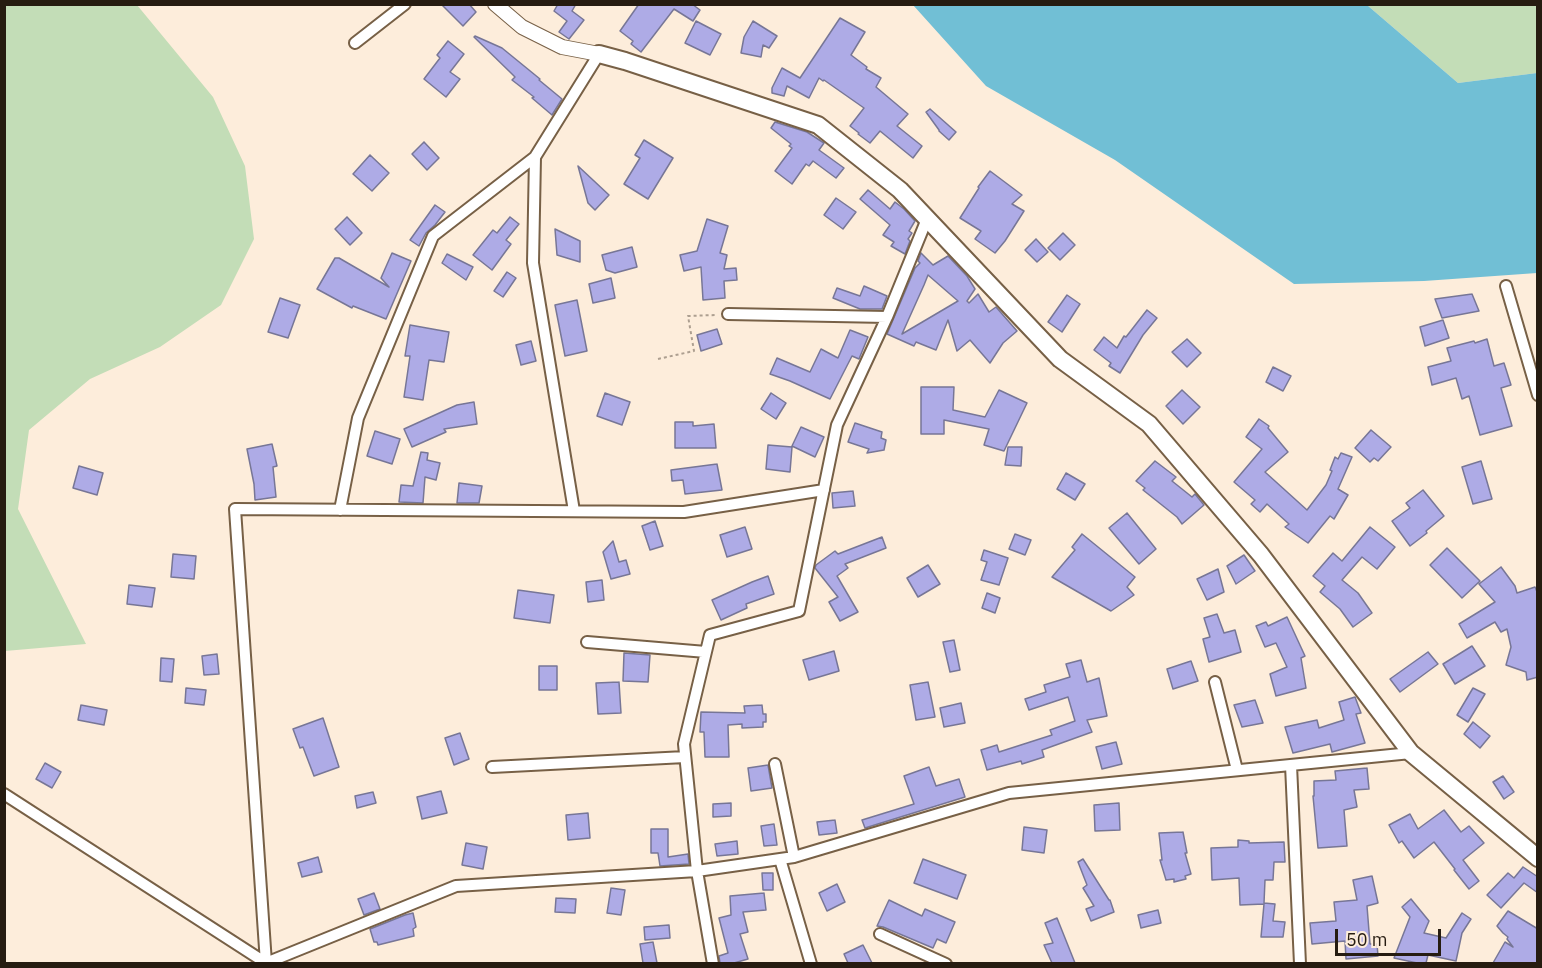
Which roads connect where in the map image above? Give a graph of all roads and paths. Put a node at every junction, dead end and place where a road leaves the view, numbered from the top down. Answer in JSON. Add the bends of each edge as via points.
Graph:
{"nodes":[{"id":1,"x":405,"y":4,"type":"edge"},
{"id":2,"x":495,"y":4,"type":"edge"},
{"id":3,"x":355,"y":43,"type":"dead end"},
{"id":4,"x":599,"y":54,"type":"junction"},
{"id":5,"x":535,"y":157,"type":"junction"},
{"id":6,"x":927,"y":219,"type":"junction"},
{"id":7,"x":1506,"y":286,"type":"dead end"},
{"id":8,"x":728,"y":314,"type":"joint"},
{"id":9,"x":886,"y":317,"type":"junction"},
{"id":10,"x":658,"y":359,"type":"dead end"},
{"id":11,"x":1538,"y":395,"type":"edge"},
{"id":12,"x":824,"y":490,"type":"junction"},
{"id":13,"x":340,"y":510,"type":"junction"},
{"id":14,"x":574,"y":511,"type":"junction"},
{"id":15,"x":587,"y":642,"type":"dead end"},
{"id":16,"x":706,"y":652,"type":"junction"},
{"id":17,"x":1215,"y":681,"type":"dead end"},
{"id":18,"x":1411,"y":753,"type":"junction"},
{"id":19,"x":685,"y":757,"type":"junction"},
{"id":20,"x":775,"y":764,"type":"dead end"},
{"id":21,"x":1291,"y":765,"type":"junction"},
{"id":22,"x":492,"y":767,"type":"dead end"},
{"id":23,"x":1237,"y":770,"type":"junction"},
{"id":24,"x":4,"y":794,"type":"edge"},
{"id":25,"x":794,"y":857,"type":"junction"},
{"id":26,"x":1538,"y":858,"type":"edge"},
{"id":27,"x":780,"y":859,"type":"junction"},
{"id":28,"x":697,"y":871,"type":"junction"},
{"id":29,"x":880,"y":934,"type":"dead end"},
{"id":30,"x":266,"y":963,"type":"edge"},
{"id":31,"x":713,"y":963,"type":"edge"},
{"id":32,"x":811,"y":963,"type":"edge"},
{"id":33,"x":946,"y":963,"type":"edge"},
{"id":34,"x":1300,"y":963,"type":"edge"}],
"edges":[{"from":1,"to":3,"type":"street"},
{"from":2,"to":4,"type":"street","via":[[522,27],[562,47]]},
{"from":4,"to":5,"type":"street"},
{"from":4,"to":6,"type":"main road","via":[[818,125],[900,190]]},
{"from":5,"to":13,"type":"street","via":[[434,236],[358,418]]},
{"from":5,"to":14,"type":"street","via":[[533,263]]},
{"from":6,"to":9,"type":"street"},
{"from":6,"to":18,"type":"main road","via":[[1060,359],[1149,424],[1261,555]]},
{"from":7,"to":11,"type":"street"},
{"from":8,"to":9,"type":"street"},
{"from":8,"to":10,"type":"path","via":[[688,316],[694,351]]},
{"from":9,"to":12,"type":"street","via":[[837,425]]},
{"from":12,"to":14,"type":"street","via":[[684,512]]},
{"from":12,"to":16,"type":"street","via":[[799,611],[711,635]]},
{"from":13,"to":14,"type":"street"},
{"from":13,"to":30,"type":"street","via":[[235,509]]},
{"from":15,"to":16,"type":"street"},
{"from":16,"to":19,"type":"street","via":[[684,744]]},
{"from":17,"to":23,"type":"street"},
{"from":18,"to":21,"type":"street"},
{"from":18,"to":26,"type":"main road"},
{"from":19,"to":22,"type":"street"},
{"from":19,"to":28,"type":"street"},
{"from":20,"to":25,"type":"street"},
{"from":21,"to":23,"type":"street"},
{"from":21,"to":34,"type":"street"},
{"from":23,"to":25,"type":"street","via":[[1009,793]]},
{"from":24,"to":30,"type":"street"},
{"from":25,"to":27,"type":"street"},
{"from":27,"to":28,"type":"street"},
{"from":27,"to":32,"type":"street"},
{"from":28,"to":30,"type":"street","via":[[456,886]]},
{"from":28,"to":31,"type":"street"},
{"from":29,"to":33,"type":"street"}]}
